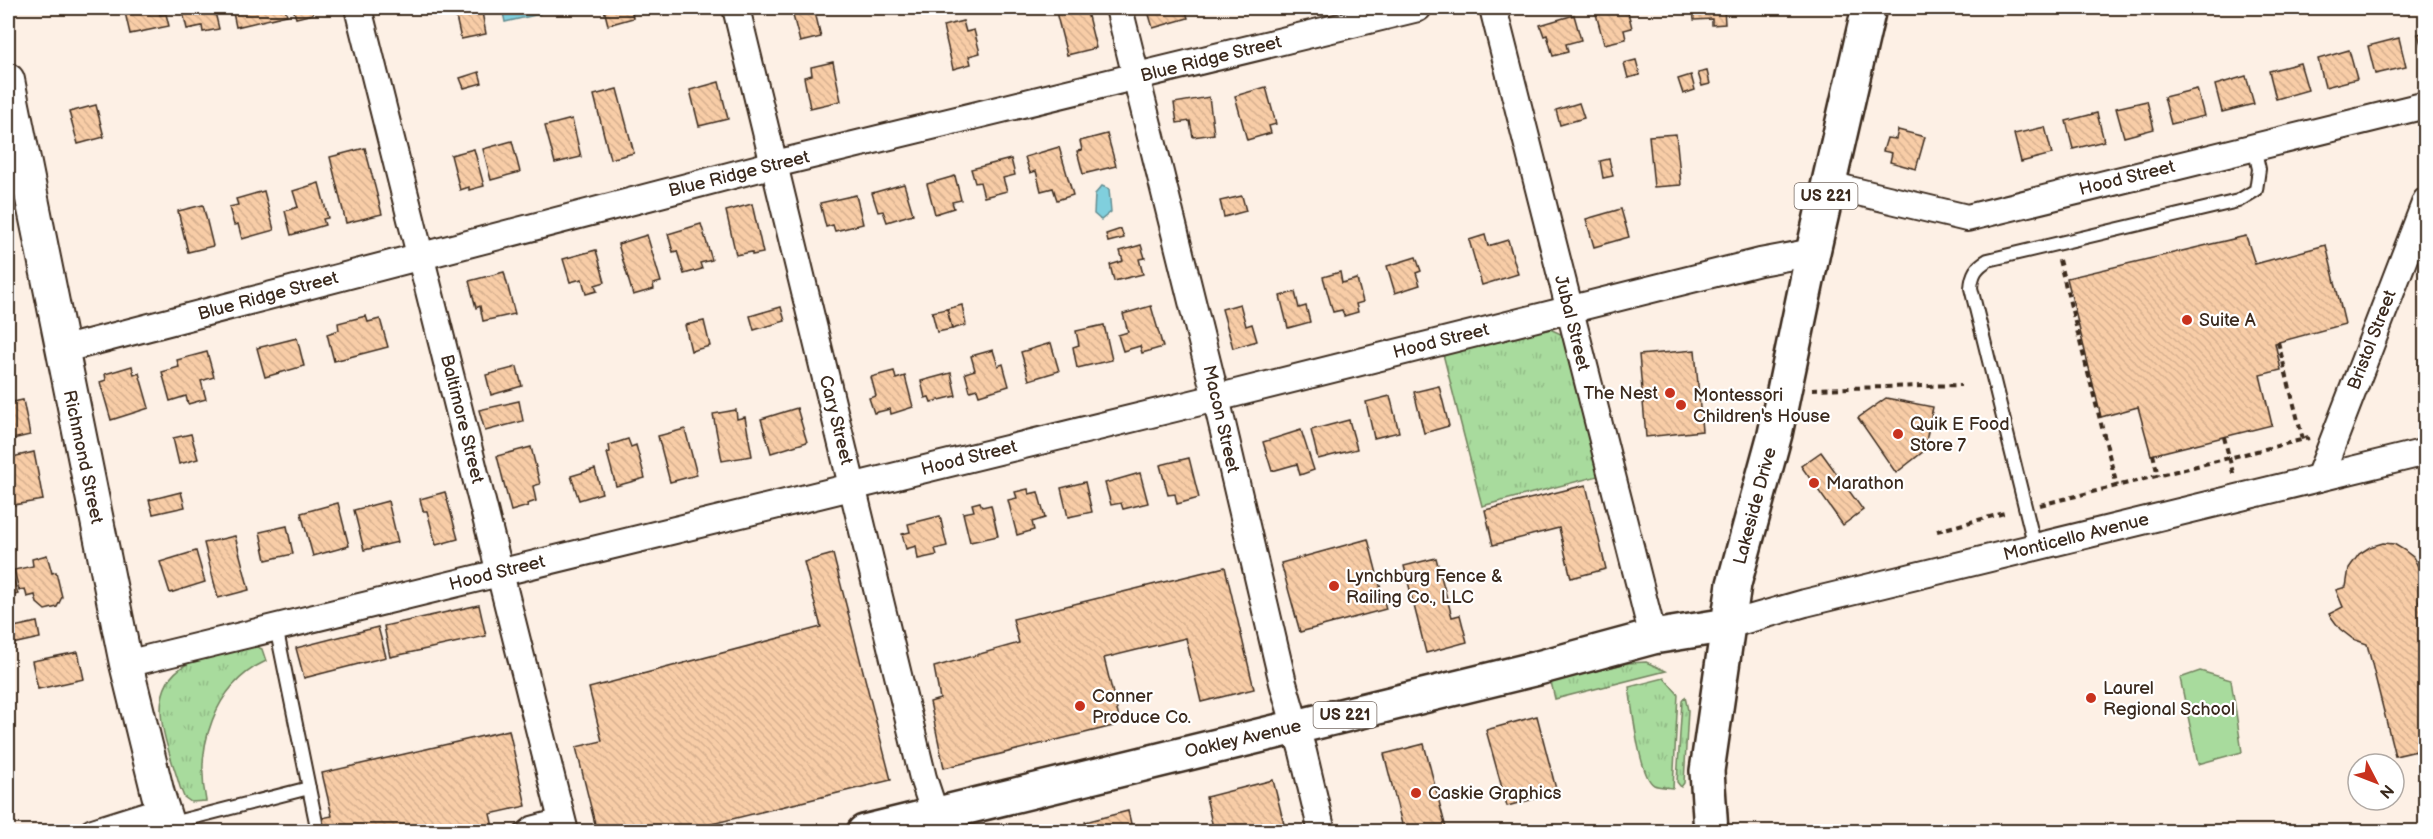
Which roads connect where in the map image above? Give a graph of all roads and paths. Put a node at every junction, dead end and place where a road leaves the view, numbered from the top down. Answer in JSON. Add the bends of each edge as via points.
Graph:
{"nodes":[{"id":1,"x":358,"y":8,"type":"edge"},
{"id":2,"x":736,"y":8,"type":"edge"},
{"id":3,"x":1119,"y":8,"type":"edge"},
{"id":4,"x":1418,"y":8,"type":"edge"},
{"id":5,"x":1493,"y":8,"type":"edge"},
{"id":6,"x":1869,"y":8,"type":"edge"},
{"id":7,"x":1136,"y":77,"type":"junction"},
{"id":8,"x":8,"y":80,"type":"edge"},
{"id":9,"x":2426,"y":105,"type":"edge"},
{"id":10,"x":2254,"y":147,"type":"junction"},
{"id":11,"x":775,"y":164,"type":"junction"},
{"id":12,"x":1829,"y":185,"type":"junction"},
{"id":13,"x":2426,"y":201,"type":"edge"},
{"id":14,"x":1813,"y":252,"type":"junction"},
{"id":15,"x":422,"y":256,"type":"junction"},
{"id":16,"x":2059,"y":257,"type":"dead end"},
{"id":17,"x":1569,"y":309,"type":"junction"},
{"id":18,"x":2278,"y":342,"type":"dead end"},
{"id":19,"x":61,"y":350,"type":"junction"},
{"id":20,"x":1961,"y":385,"type":"dead end"},
{"id":21,"x":1812,"y":389,"type":"dead end"},
{"id":22,"x":1216,"y":398,"type":"junction"},
{"id":23,"x":2337,"y":431,"type":"junction"},
{"id":24,"x":2224,"y":437,"type":"dead end"},
{"id":25,"x":2303,"y":440,"type":"junction"},
{"id":26,"x":2426,"y":452,"type":"edge"},
{"id":27,"x":2153,"y":454,"type":"dead end"},
{"id":28,"x":2229,"y":458,"type":"junction"},
{"id":29,"x":2158,"y":476,"type":"junction"},
{"id":30,"x":2319,"y":478,"type":"junction"},
{"id":31,"x":2117,"y":486,"type":"junction"},
{"id":32,"x":852,"y":487,"type":"junction"},
{"id":33,"x":2240,"y":498,"type":"junction"},
{"id":34,"x":2036,"y":506,"type":"dead end"},
{"id":35,"x":2008,"y":512,"type":"dead end"},
{"id":36,"x":1937,"y":531,"type":"dead end"},
{"id":37,"x":2035,"y":547,"type":"junction"},
{"id":38,"x":500,"y":572,"type":"junction"},
{"id":39,"x":1728,"y":625,"type":"junction"},
{"id":40,"x":276,"y":627,"type":"junction"},
{"id":41,"x":1653,"y":637,"type":"junction"},
{"id":42,"x":126,"y":664,"type":"junction"},
{"id":43,"x":1296,"y":726,"type":"junction"},
{"id":44,"x":309,"y":788,"type":"junction"},
{"id":45,"x":167,"y":822,"type":"edge"},
{"id":46,"x":563,"y":823,"type":"edge"},
{"id":47,"x":939,"y":823,"type":"edge"},
{"id":48,"x":93,"y":831,"type":"edge"},
{"id":49,"x":318,"y":831,"type":"edge"},
{"id":50,"x":520,"y":831,"type":"edge"},
{"id":51,"x":864,"y":831,"type":"edge"},
{"id":52,"x":1322,"y":831,"type":"edge"},
{"id":53,"x":1711,"y":831,"type":"edge"}],
"edges":[{"from":1,"to":15,"type":"street","name":"Baltimore Street"},
{"from":2,"to":11,"type":"street","name":"Cary Street"},
{"from":3,"to":7,"type":"street","name":"Macon Street"},
{"from":4,"to":7,"type":"street","name":"Blue Ridge Street"},
{"from":5,"to":17,"type":"street","name":"Jubal Street"},
{"from":6,"to":12,"type":"main road","name":"Lakeside Drive","number":"US 221"},
{"from":7,"to":11,"type":"street","name":"Blue Ridge Street"},
{"from":7,"to":22,"type":"street","name":"Macon Street"},
{"from":8,"to":19,"type":"street","name":"Richmond Street"},
{"from":9,"to":10,"type":"street","name":"Hood Street"},
{"from":10,"to":12,"type":"street","name":"Hood Street","via":[[1966,218]]},
{"from":10,"to":37,"type":"lane","via":[[2259,169],[2256,190],[2238,201],[1988,260],[1977,267],[1971,288]]},
{"from":11,"to":15,"type":"street","name":"Blue Ridge Street"},
{"from":11,"to":32,"type":"street","name":"Cary Street"},
{"from":12,"to":14,"type":"main road","name":"Lakeside Drive","number":"US 221"},
{"from":13,"to":23,"type":"street","name":"Bristol Street"},
{"from":14,"to":17,"type":"street","name":"Hood Street"},
{"from":14,"to":39,"type":"main road","name":"Lakeside Drive","number":"US 221","via":[[1775,434],[1734,584]]},
{"from":15,"to":19,"type":"street","name":"Blue Ridge Street"},
{"from":15,"to":38,"type":"street","name":"Baltimore Street"},
{"from":16,"to":31,"type":"path"},
{"from":17,"to":22,"type":"street","name":"Hood Street"},
{"from":17,"to":41,"type":"street","name":"Jubal Street"},
{"from":18,"to":25,"type":"path"},
{"from":19,"to":42,"type":"street","name":"Richmond Street"},
{"from":20,"to":21,"type":"path"},
{"from":22,"to":32,"type":"street","name":"Hood Street"},
{"from":22,"to":43,"type":"street","name":"Macon Street"},
{"from":23,"to":25,"type":"path"},
{"from":23,"to":30,"type":"street","name":"Bristol Street"},
{"from":24,"to":28,"type":"path"},
{"from":25,"to":28,"type":"path"},
{"from":26,"to":30,"type":"street","name":"Monticello Avenue"},
{"from":27,"to":29,"type":"path"},
{"from":28,"to":29,"type":"path"},
{"from":28,"to":33,"type":"path"},
{"from":29,"to":31,"type":"path"},
{"from":30,"to":33,"type":"street","name":"Monticello Avenue"},
{"from":31,"to":34,"type":"path"},
{"from":32,"to":38,"type":"street","name":"Hood Street"},
{"from":32,"to":47,"type":"street","name":"Cary Street","via":[[923,778]]},
{"from":33,"to":37,"type":"street","name":"Monticello Avenue"},
{"from":35,"to":36,"type":"path"},
{"from":37,"to":39,"type":"street","name":"Monticello Avenue"},
{"from":38,"to":40,"type":"street","name":"Hood Street"},
{"from":38,"to":46,"type":"street","name":"Baltimore Street"},
{"from":39,"to":41,"type":"main road","name":"Oakley Avenue","number":"US 221"},
{"from":39,"to":53,"type":"main road","name":"Lakeside Drive","via":[[1707,771]]},
{"from":40,"to":42,"type":"street","name":"Hood Street"},
{"from":40,"to":44,"type":"lane"},
{"from":41,"to":43,"type":"main road","name":"Oakley Avenue","number":"US 221","via":[[1538,669]]},
{"from":42,"to":45,"type":"street","name":"Richmond Street"},
{"from":43,"to":47,"type":"main road","name":"Oakley Avenue","number":"US 221"},
{"from":43,"to":52,"type":"street","name":"Macon Street"},
{"from":44,"to":45,"type":"lane"},
{"from":44,"to":49,"type":"lane"},
{"from":45,"to":48,"type":"street"},
{"from":46,"to":50,"type":"lane","via":[[531,823]]},
{"from":47,"to":51,"type":"main road","name":"Oakley Avenue","number":"US 221"}]}
